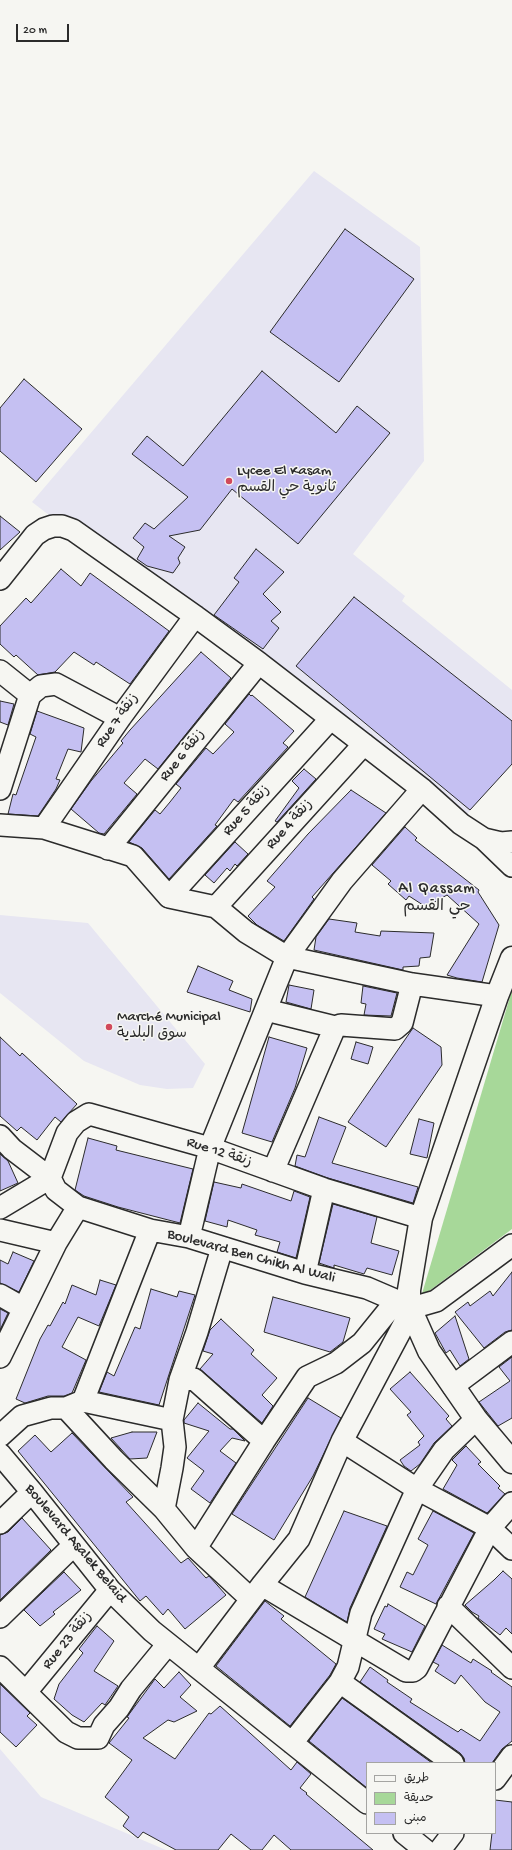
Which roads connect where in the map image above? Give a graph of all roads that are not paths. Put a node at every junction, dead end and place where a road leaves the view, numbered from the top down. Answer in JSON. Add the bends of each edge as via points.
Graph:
{"nodes":[{"id":1,"x":0,"y":579,"type":"edge"},
{"id":2,"x":195,"y":616,"type":"junction"},
{"id":3,"x":259,"y":663,"type":"junction"},
{"id":4,"x":0,"y":671,"type":"edge"},
{"id":5,"x":30,"y":694,"type":"junction"},
{"id":6,"x":120,"y":718,"type":"junction"},
{"id":7,"x":325,"y":725,"type":"dead end"},
{"id":8,"x":364,"y":744,"type":"junction"},
{"id":9,"x":0,"y":789,"type":"edge"},
{"id":10,"x":422,"y":789,"type":"junction"},
{"id":11,"x":0,"y":826,"type":"edge"},
{"id":12,"x":44,"y":828,"type":"junction"},
{"id":13,"x":484,"y":839,"type":"junction"},
{"id":14,"x":512,"y":842,"type":"edge"},
{"id":15,"x":108,"y":849,"type":"junction"},
{"id":16,"x":512,"y":866,"type":"edge"},
{"id":17,"x":169,"y":897,"type":"junction"},
{"id":18,"x":216,"y":907,"type":"junction"},
{"id":19,"x":287,"y":957,"type":"junction"},
{"id":20,"x":512,"y":958,"type":"edge"},
{"id":21,"x":412,"y":984,"type":"junction"},
{"id":22,"x":496,"y":996,"type":"junction"},
{"id":23,"x":266,"y":1010,"type":"junction"},
{"id":24,"x":335,"y":1027,"type":"junction"},
{"id":25,"x":0,"y":1136,"type":"edge"},
{"id":26,"x":210,"y":1148,"type":"junction"},
{"id":27,"x":273,"y":1171,"type":"junction"},
{"id":28,"x":50,"y":1178,"type":"junction"},
{"id":29,"x":324,"y":1189,"type":"junction"},
{"id":30,"x":78,"y":1206,"type":"junction"},
{"id":31,"x":0,"y":1208,"type":"edge"},
{"id":32,"x":421,"y":1218,"type":"junction"},
{"id":33,"x":0,"y":1230,"type":"edge"},
{"id":34,"x":150,"y":1230,"type":"junction"},
{"id":35,"x":189,"y":1237,"type":"junction"},
{"id":36,"x":56,"y":1243,"type":"junction"},
{"id":37,"x":512,"y":1245,"type":"edge"},
{"id":38,"x":222,"y":1248,"type":"junction"},
{"id":39,"x":305,"y":1273,"type":"junction"},
{"id":40,"x":0,"y":1295,"type":"edge"},
{"id":41,"x":406,"y":1306,"type":"junction"},
{"id":42,"x":23,"y":1308,"type":"junction"},
{"id":43,"x":512,"y":1342,"type":"edge"},
{"id":44,"x":0,"y":1357,"type":"edge"},
{"id":45,"x":180,"y":1380,"type":"junction"},
{"id":46,"x":453,"y":1386,"type":"junction"},
{"id":47,"x":75,"y":1404,"type":"junction"},
{"id":48,"x":476,"y":1419,"type":"junction"},
{"id":49,"x":172,"y":1420,"type":"junction"},
{"id":50,"x":0,"y":1436,"type":"edge"},
{"id":51,"x":264,"y":1441,"type":"junction"},
{"id":52,"x":342,"y":1441,"type":"junction"},
{"id":53,"x":0,"y":1454,"type":"edge"},
{"id":54,"x":511,"y":1459,"type":"edge"},
{"id":55,"x":417,"y":1490,"type":"junction"},
{"id":56,"x":32,"y":1492,"type":"junction"},
{"id":57,"x":512,"y":1503,"type":"edge"},
{"id":58,"x":164,"y":1509,"type":"junction"},
{"id":59,"x":0,"y":1523,"type":"edge"},
{"id":60,"x":490,"y":1528,"type":"junction"},
{"id":61,"x":74,"y":1545,"type":"junction"},
{"id":62,"x":196,"y":1548,"type":"junction"},
{"id":63,"x":512,"y":1549,"type":"edge"},
{"id":64,"x":110,"y":1590,"type":"junction"},
{"id":65,"x":256,"y":1592,"type":"junction"},
{"id":66,"x":448,"y":1606,"type":"junction"},
{"id":67,"x":0,"y":1617,"type":"edge"},
{"id":68,"x":354,"y":1641,"type":"junction"},
{"id":69,"x":168,"y":1644,"type":"junction"},
{"id":70,"x":0,"y":1667,"type":"edge"},
{"id":71,"x":198,"y":1668,"type":"junction"},
{"id":72,"x":512,"y":1668,"type":"edge"},
{"id":73,"x":340,"y":1682,"type":"junction"},
{"id":74,"x":26,"y":1692,"type":"junction"},
{"id":75,"x":292,"y":1743,"type":"junction"},
{"id":76,"x":512,"y":1756,"type":"edge"},
{"id":77,"x":452,"y":1762,"type":"edge"},
{"id":78,"x":496,"y":1778,"type":"edge"},
{"id":79,"x":366,"y":1802,"type":"edge"},
{"id":80,"x":405,"y":1834,"type":"edge"},
{"id":81,"x":452,"y":1834,"type":"edge"},
{"id":82,"x":425,"y":1850,"type":"edge"},
{"id":83,"x":440,"y":1850,"type":"edge"}],
"edges":[{"from":1,"to":2,"type":"street","via":[[35,535],[44,529],[62,526],[73,530]]},
{"from":2,"to":3,"type":"street"},
{"from":2,"to":6,"type":"street","name":"Rue 7 زنقة"},
{"from":3,"to":8,"type":"street"},
{"from":3,"to":15,"type":"street","name":"Rue 6 زنقة"},
{"from":4,"to":5,"type":"street"},
{"from":5,"to":6,"type":"street","via":[[41,686],[56,684]]},
{"from":5,"to":9,"type":"street"},
{"from":6,"to":12,"type":"street","name":"Rue 7 زنقة"},
{"from":7,"to":17,"type":"street","name":"Rue 5 زنقة"},
{"from":8,"to":10,"type":"street"},
{"from":8,"to":18,"type":"street","name":"Rue 4 زنقة"},
{"from":10,"to":13,"type":"street","via":[[461,824]]},
{"from":10,"to":19,"type":"street","via":[[342,882]]},
{"from":11,"to":12,"type":"street"},
{"from":12,"to":15,"type":"street"},
{"from":13,"to":14,"type":"street","via":[[501,843]]},
{"from":13,"to":16,"type":"street"},
{"from":15,"to":17,"type":"street","via":[[133,856]]},
{"from":17,"to":18,"type":"street"},
{"from":18,"to":19,"type":"street","via":[[246,932]]},
{"from":19,"to":21,"type":"street"},
{"from":19,"to":23,"type":"street"},
{"from":20,"to":22,"type":"street"},
{"from":21,"to":22,"type":"street"},
{"from":21,"to":24,"type":"street","via":[[402,1024],[396,1029],[340,1025]]},
{"from":22,"to":32,"type":"street"},
{"from":23,"to":24,"type":"street"},
{"from":23,"to":26,"type":"street"},
{"from":24,"to":27,"type":"street"},
{"from":25,"to":28,"type":"street","name":"Boulevard Ben Chikh Al Wali","via":[[12,1150]]},
{"from":26,"to":27,"type":"street","name":"Rue 12 زنقة"},
{"from":26,"to":28,"type":"street","name":"Rue 12 زنقة","via":[[89,1114],[76,1122],[67,1133]]},
{"from":26,"to":35,"type":"street"},
{"from":27,"to":29,"type":"street","name":"Rue 12 زنقة"},
{"from":28,"to":30,"type":"street","name":"Boulevard Ben Chikh Al Wali","via":[[56,1190]]},
{"from":28,"to":31,"type":"street"},
{"from":29,"to":32,"type":"street","name":"Rue 12 زنقة"},
{"from":29,"to":39,"type":"street"},
{"from":30,"to":34,"type":"street","name":"Boulevard Ben Chikh Al Wali"},
{"from":30,"to":36,"type":"street"},
{"from":32,"to":41,"type":"street"},
{"from":33,"to":36,"type":"street"},
{"from":34,"to":35,"type":"street","name":"Boulevard Ben Chikh Al Wali"},
{"from":34,"to":47,"type":"street"},
{"from":35,"to":38,"type":"street","name":"Boulevard Ben Chikh Al Wali"},
{"from":36,"to":42,"type":"street"},
{"from":37,"to":41,"type":"street","via":[[436,1301]]},
{"from":38,"to":39,"type":"street","name":"Boulevard Ben Chikh Al Wali"},
{"from":38,"to":45,"type":"street"},
{"from":39,"to":41,"type":"street","name":"Boulevard Ben Chikh Al Wali","via":[[367,1288]]},
{"from":40,"to":42,"type":"street"},
{"from":41,"to":46,"type":"street","via":[[429,1351]]},
{"from":41,"to":51,"type":"street","via":[[336,1363],[307,1377]]},
{"from":41,"to":52,"type":"street"},
{"from":42,"to":44,"type":"street"},
{"from":43,"to":46,"type":"street"},
{"from":45,"to":49,"type":"street"},
{"from":45,"to":51,"type":"street","via":[[194,1379]]},
{"from":46,"to":48,"type":"street"},
{"from":47,"to":49,"type":"street"},
{"from":47,"to":50,"type":"street","via":[[22,1416]]},
{"from":47,"to":58,"type":"street","via":[[114,1460]]},
{"from":48,"to":54,"type":"street"},
{"from":48,"to":55,"type":"street","via":[[444,1450]]},
{"from":49,"to":58,"type":"street","via":[[175,1446]]},
{"from":51,"to":62,"type":"street"},
{"from":52,"to":55,"type":"street"},
{"from":52,"to":65,"type":"street","via":[[299,1539]]},
{"from":53,"to":56,"type":"street","name":"Boulevard Asalek Belaid"},
{"from":55,"to":60,"type":"street"},
{"from":55,"to":68,"type":"street","via":[[361,1613]]},
{"from":56,"to":59,"type":"street"},
{"from":56,"to":61,"type":"street","name":"Boulevard Asalek Belaid"},
{"from":57,"to":60,"type":"street"},
{"from":58,"to":62,"type":"street"},
{"from":60,"to":63,"type":"street"},
{"from":60,"to":66,"type":"street"},
{"from":61,"to":64,"type":"street","name":"Boulevard Asalek Belaid"},
{"from":61,"to":67,"type":"street"},
{"from":62,"to":65,"type":"street"},
{"from":64,"to":69,"type":"street","name":"Boulevard Asalek Belaid"},
{"from":64,"to":74,"type":"street","name":"Rue 23 زنقة"},
{"from":65,"to":68,"type":"street"},
{"from":65,"to":71,"type":"street"},
{"from":66,"to":68,"type":"street","via":[[417,1668],[412,1670],[406,1671]]},
{"from":66,"to":72,"type":"street"},
{"from":68,"to":73,"type":"street","via":[[352,1655]]},
{"from":69,"to":71,"type":"street","name":"Boulevard Asalek Belaid"},
{"from":69,"to":74,"type":"street","via":[[104,1725],[98,1738],[78,1738],[66,1732]]},
{"from":70,"to":74,"type":"street"},
{"from":71,"to":75,"type":"street","name":"Boulevard Asalek Belaid"},
{"from":73,"to":75,"type":"street"},
{"from":73,"to":77,"type":"street"},
{"from":75,"to":79,"type":"street"},
{"from":76,"to":78,"type":"street"},
{"from":80,"to":82,"type":"street"},
{"from":81,"to":83,"type":"street"}]}
